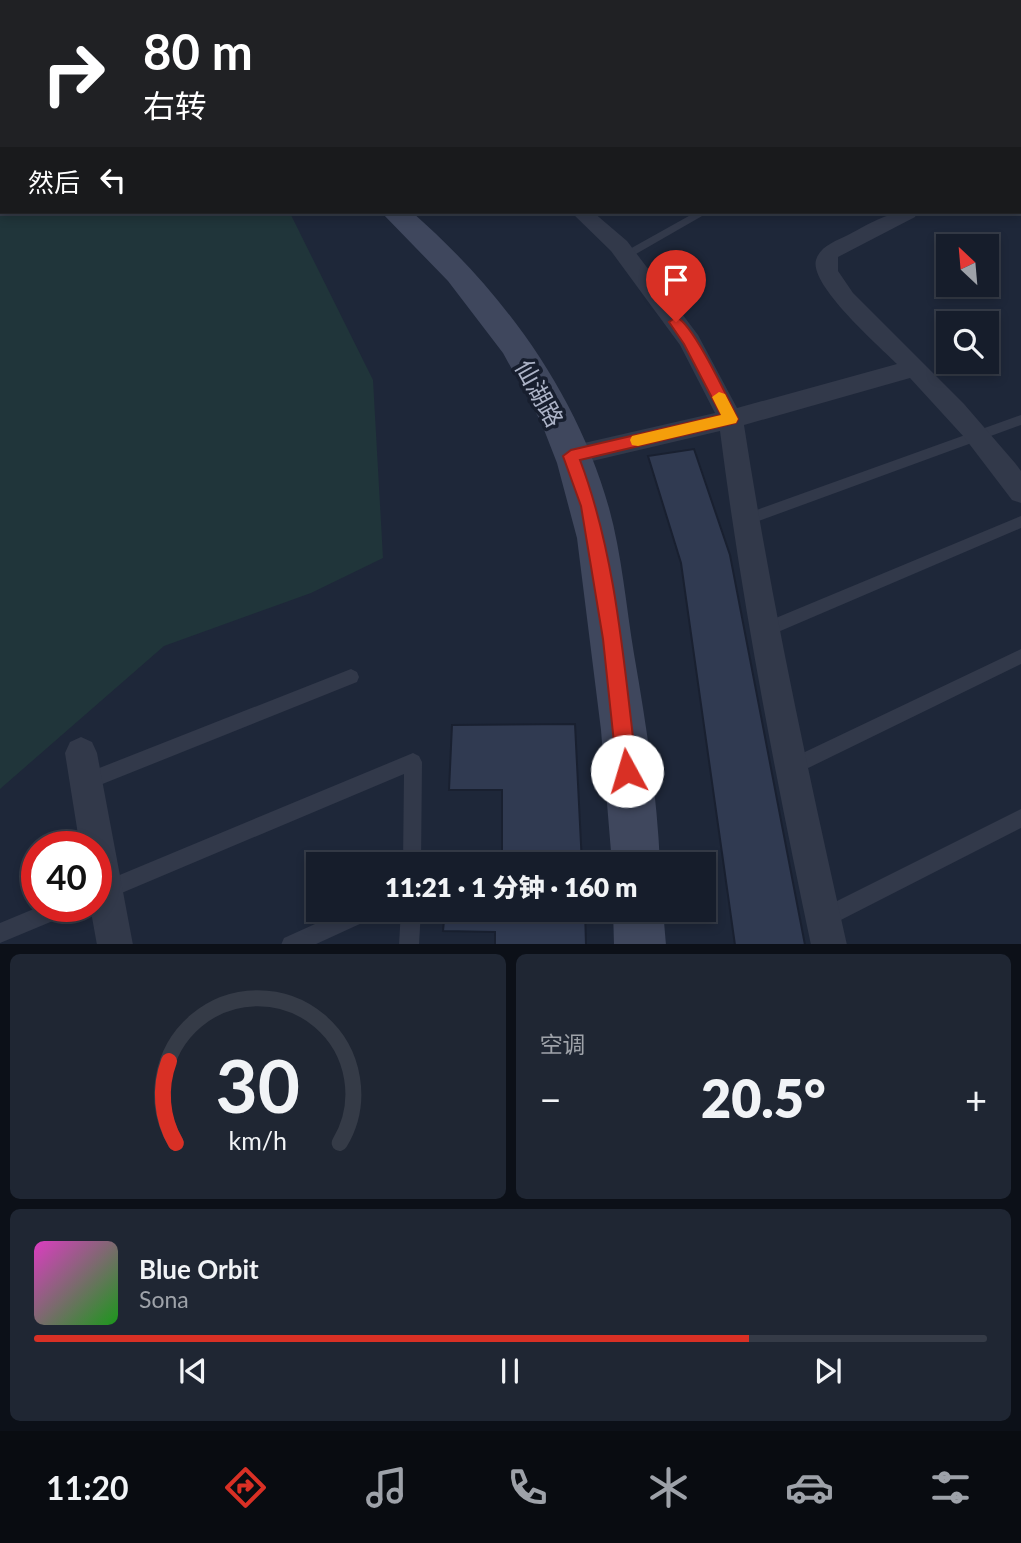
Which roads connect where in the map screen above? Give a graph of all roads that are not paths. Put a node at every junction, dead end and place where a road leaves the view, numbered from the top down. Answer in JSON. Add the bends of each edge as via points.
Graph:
{"nodes":[{"id":1,"x":397,"y":214,"type":"edge"},
{"id":2,"x":583,"y":214,"type":"edge"},
{"id":3,"x":700,"y":214,"type":"edge"},
{"id":4,"x":904,"y":214,"type":"edge"},
{"id":5,"x":625,"y":255,"type":"junction"},
{"id":6,"x":914,"y":368,"type":"junction"},
{"id":7,"x":730,"y":419,"type":"junction"},
{"id":8,"x":1021,"y":420,"type":"edge"},
{"id":9,"x":978,"y":435,"type":"junction"},
{"id":10,"x":571,"y":456,"type":"junction"},
{"id":11,"x":1021,"y":492,"type":"edge"},
{"id":12,"x":745,"y":520,"type":"junction"},
{"id":13,"x":1021,"y":522,"type":"edge"},
{"id":14,"x":765,"y":630,"type":"junction"},
{"id":15,"x":1021,"y":656,"type":"edge"},
{"id":16,"x":351,"y":677,"type":"dead end"},
{"id":17,"x":83,"y":767,"type":"joint"},
{"id":18,"x":790,"y":768,"type":"junction"},
{"id":19,"x":1021,"y":818,"type":"edge"},
{"id":20,"x":92,"y":831,"type":"edge"},
{"id":21,"x":412,"y":852,"type":"edge"},
{"id":22,"x":635,"y":852,"type":"edge"},
{"id":23,"x":112,"y":887,"type":"edge"},
{"id":24,"x":26,"y":922,"type":"edge"},
{"id":25,"x":109,"y":922,"type":"edge"},
{"id":26,"x":341,"y":922,"type":"edge"},
{"id":27,"x":411,"y":922,"type":"edge"},
{"id":28,"x":639,"y":922,"type":"edge"},
{"id":29,"x":826,"y":932,"type":"edge"},
{"id":30,"x":0,"y":933,"type":"edge"},
{"id":31,"x":115,"y":944,"type":"edge"},
{"id":32,"x":291,"y":944,"type":"edge"},
{"id":33,"x":410,"y":944,"type":"edge"},
{"id":34,"x":640,"y":944,"type":"edge"}],
"edges":[{"from":1,"to":10,"type":"street","name":"仙湖路","via":[[464,279],[497,320],[527,365]]},
{"from":2,"to":5,"type":"street"},
{"from":3,"to":5,"type":"lane"},
{"from":4,"to":6,"type":"street","via":[[841,246],[826,261],[834,282]]},
{"from":5,"to":7,"type":"street","via":[[690,341]]},
{"from":6,"to":7,"type":"street"},
{"from":6,"to":9,"type":"street"},
{"from":7,"to":10,"type":"street"},
{"from":7,"to":12,"type":"street"},
{"from":8,"to":9,"type":"lane"},
{"from":9,"to":11,"type":"street"},
{"from":9,"to":12,"type":"lane"},
{"from":10,"to":22,"type":"street","name":"仙湖路","via":[[589,506],[610,626]]},
{"from":12,"to":14,"type":"street"},
{"from":13,"to":14,"type":"lane"},
{"from":14,"to":18,"type":"street"},
{"from":15,"to":18,"type":"lane"},
{"from":16,"to":17,"type":"lane"},
{"from":17,"to":20,"type":"street"},
{"from":18,"to":29,"type":"street"},
{"from":19,"to":29,"type":"lane"},
{"from":21,"to":23,"type":"lane","via":[[413,762]]},
{"from":24,"to":30,"type":"lane"},
{"from":25,"to":31,"type":"street"},
{"from":26,"to":32,"type":"lane"},
{"from":27,"to":33,"type":"lane"},
{"from":28,"to":34,"type":"street"}]}
